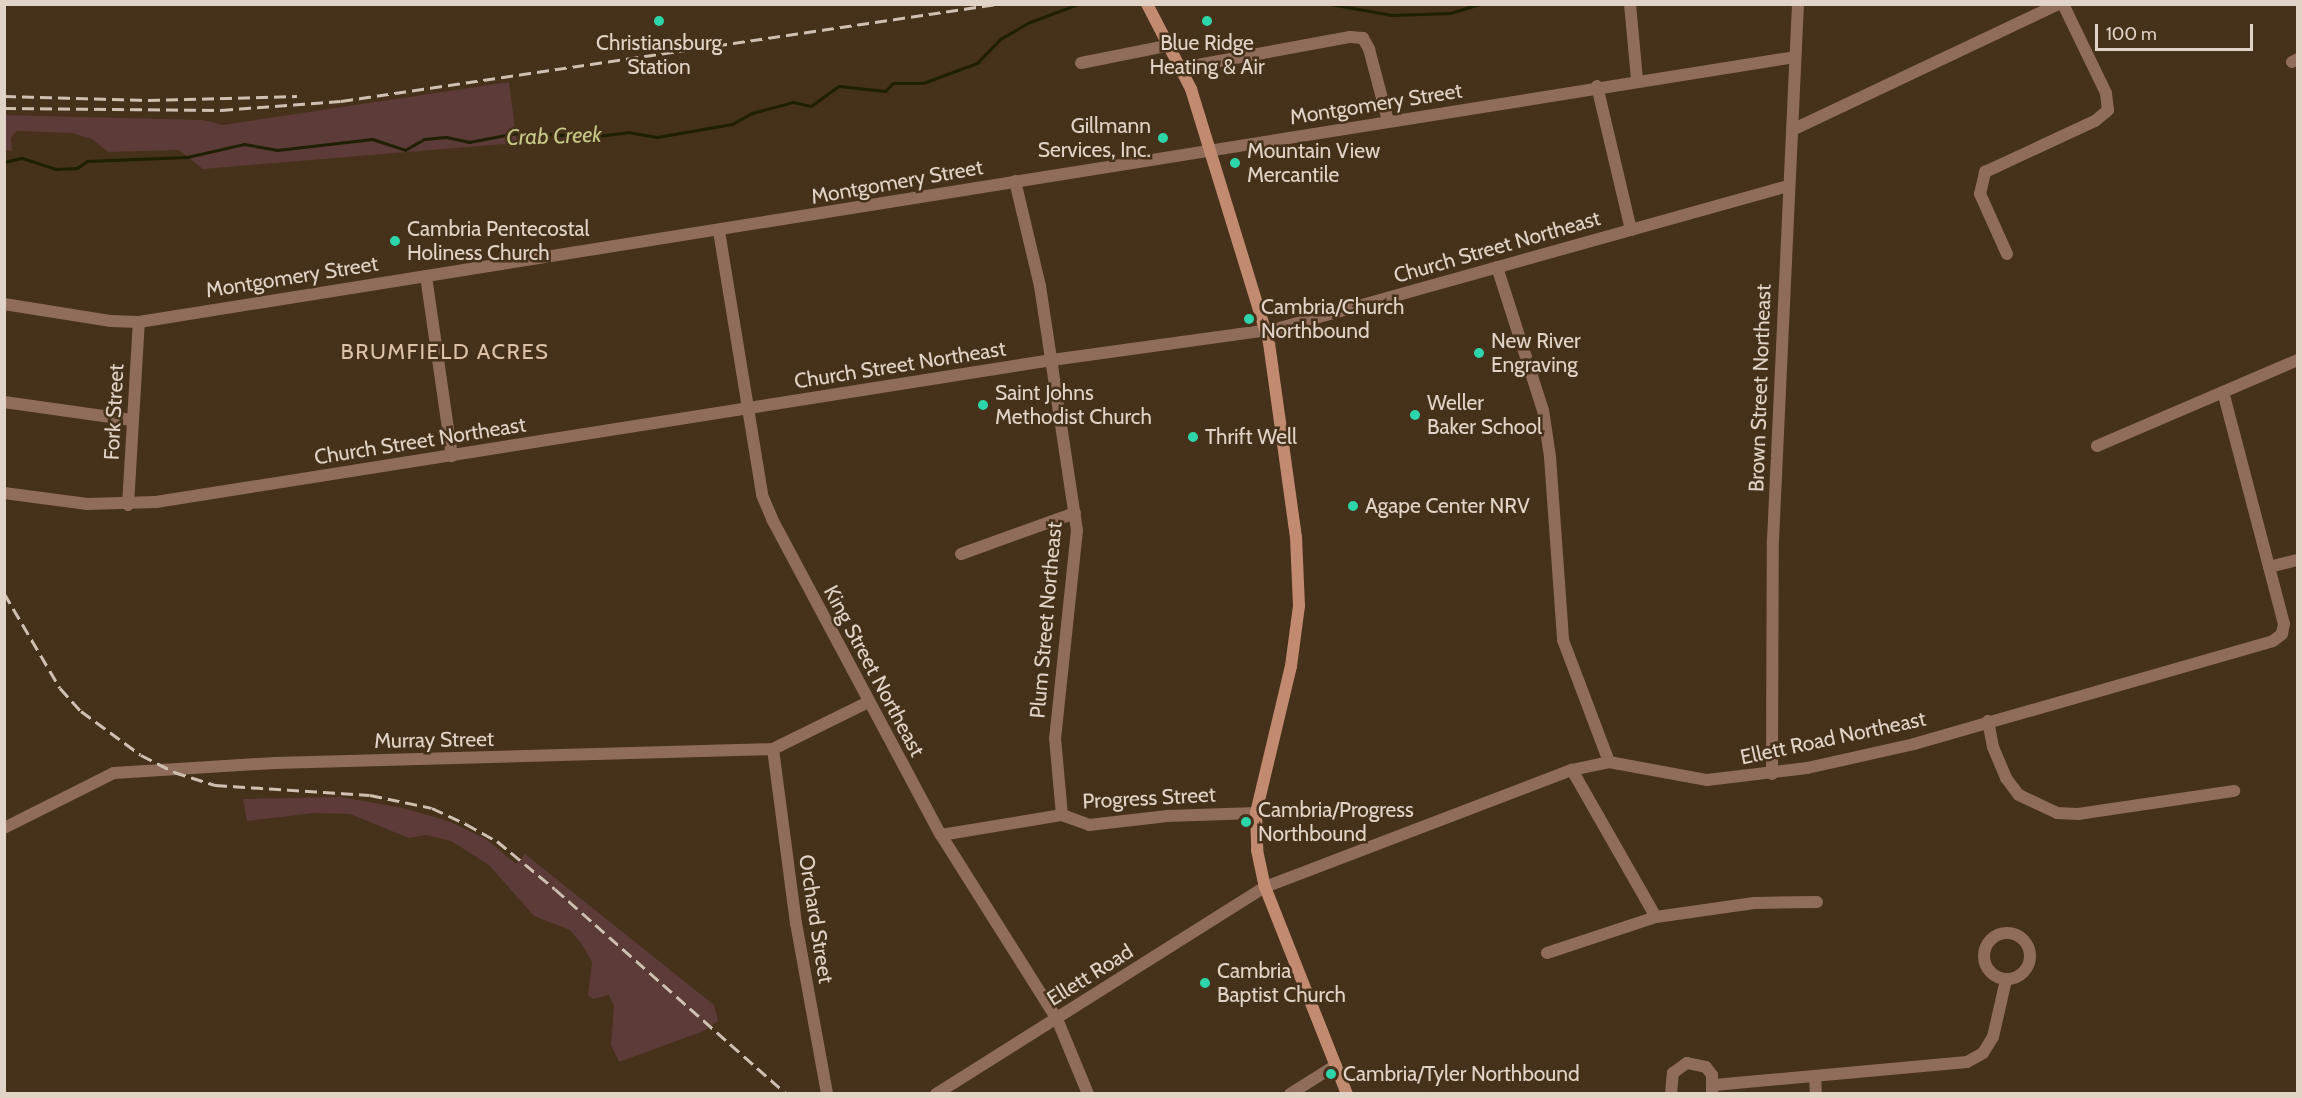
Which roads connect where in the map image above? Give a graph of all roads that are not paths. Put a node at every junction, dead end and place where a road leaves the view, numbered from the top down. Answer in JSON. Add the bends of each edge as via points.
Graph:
{"nodes":[{"id":1,"x":1147,"y":4,"type":"edge"},
{"id":2,"x":1630,"y":4,"type":"edge"},
{"id":3,"x":1798,"y":4,"type":"edge"},
{"id":4,"x":2061,"y":4,"type":"edge"},
{"id":5,"x":1170,"y":45,"type":"junction"},
{"id":6,"x":1795,"y":57,"type":"junction"},
{"id":7,"x":1081,"y":63,"type":"dead end"},
{"id":8,"x":1181,"y":68,"type":"junction"},
{"id":9,"x":1637,"y":80,"type":"junction"},
{"id":10,"x":1597,"y":86,"type":"junction"},
{"id":11,"x":1388,"y":121,"type":"junction"},
{"id":12,"x":1792,"y":130,"type":"junction"},
{"id":13,"x":1211,"y":149,"type":"junction"},
{"id":14,"x":1015,"y":182,"type":"junction"},
{"id":15,"x":1788,"y":186,"type":"junction"},
{"id":16,"x":1630,"y":230,"type":"junction"},
{"id":17,"x":719,"y":231,"type":"junction"},
{"id":18,"x":2007,"y":254,"type":"dead end"},
{"id":19,"x":1497,"y":267,"type":"junction"},
{"id":20,"x":426,"y":276,"type":"junction"},
{"id":21,"x":4,"y":304,"type":"edge"},
{"id":22,"x":139,"y":322,"type":"junction"},
{"id":23,"x":1266,"y":330,"type":"junction"},
{"id":24,"x":1052,"y":360,"type":"junction"},
{"id":25,"x":2298,"y":360,"type":"edge"},
{"id":26,"x":2223,"y":392,"type":"junction"},
{"id":27,"x":4,"y":402,"type":"edge"},
{"id":28,"x":748,"y":409,"type":"junction"},
{"id":29,"x":132,"y":420,"type":"junction"},
{"id":30,"x":2097,"y":446,"type":"dead end"},
{"id":31,"x":452,"y":456,"type":"junction"},
{"id":32,"x":4,"y":493,"type":"edge"},
{"id":33,"x":128,"y":505,"type":"junction"},
{"id":34,"x":1076,"y":513,"type":"junction"},
{"id":35,"x":961,"y":554,"type":"dead end"},
{"id":36,"x":2298,"y":560,"type":"edge"},
{"id":37,"x":2269,"y":567,"type":"junction"},
{"id":38,"x":868,"y":702,"type":"junction"},
{"id":39,"x":1988,"y":721,"type":"junction"},
{"id":40,"x":773,"y":749,"type":"junction"},
{"id":41,"x":1610,"y":762,"type":"junction"},
{"id":42,"x":1572,"y":770,"type":"junction"},
{"id":43,"x":1772,"y":774,"type":"junction"},
{"id":44,"x":2234,"y":791,"type":"dead end"},
{"id":45,"x":1256,"y":813,"type":"junction"},
{"id":46,"x":1062,"y":815,"type":"junction"},
{"id":47,"x":4,"y":828,"type":"edge"},
{"id":48,"x":941,"y":836,"type":"junction"},
{"id":49,"x":1265,"y":887,"type":"junction"},
{"id":50,"x":1817,"y":902,"type":"dead end"},
{"id":51,"x":1656,"y":917,"type":"junction"},
{"id":52,"x":1547,"y":953,"type":"dead end"},
{"id":53,"x":2006,"y":980,"type":"dead end"},
{"id":54,"x":1057,"y":1019,"type":"junction"},
{"id":55,"x":1336,"y":1065,"type":"junction"},
{"id":56,"x":1815,"y":1076,"type":"junction"},
{"id":57,"x":1713,"y":1089,"type":"edge"},
{"id":58,"x":827,"y":1094,"type":"edge"},
{"id":59,"x":936,"y":1094,"type":"edge"},
{"id":60,"x":1088,"y":1094,"type":"edge"},
{"id":61,"x":1290,"y":1094,"type":"edge"},
{"id":62,"x":1347,"y":1094,"type":"edge"},
{"id":63,"x":1671,"y":1094,"type":"edge"},
{"id":64,"x":1816,"y":1094,"type":"edge"}],
"edges":[{"from":1,"to":5,"type":"main road"},
{"from":2,"to":9,"type":"street"},
{"from":3,"to":6,"type":"street","name":"Brown Street Northeast"},
{"from":4,"to":12,"type":"street"},
{"from":4,"to":18,"type":"street","via":[[2106,93],[2108,110],[2095,121],[1985,172],[1980,194]]},
{"from":5,"to":7,"type":"street"},
{"from":5,"to":8,"type":"main road"},
{"from":6,"to":9,"type":"street","name":"Montgomery Street"},
{"from":6,"to":12,"type":"street","name":"Brown Street Northeast"},
{"from":8,"to":11,"type":"street","via":[[1350,37],[1363,38],[1370,49]]},
{"from":8,"to":13,"type":"main road"},
{"from":9,"to":10,"type":"street","name":"Montgomery Street"},
{"from":10,"to":11,"type":"street","name":"Montgomery Street"},
{"from":10,"to":16,"type":"street"},
{"from":11,"to":13,"type":"street","name":"Montgomery Street"},
{"from":12,"to":15,"type":"street","name":"Brown Street Northeast"},
{"from":13,"to":14,"type":"street","name":"Montgomery Street"},
{"from":13,"to":23,"type":"main road"},
{"from":14,"to":17,"type":"street","name":"Montgomery Street"},
{"from":14,"to":24,"type":"street","name":"Plum Street Northeast"},
{"from":15,"to":16,"type":"street","name":"Church Street Northeast"},
{"from":15,"to":43,"type":"street","name":"Brown Street Northeast","via":[[1773,540]]},
{"from":16,"to":19,"type":"street","name":"Church Street Northeast"},
{"from":17,"to":20,"type":"street","name":"Montgomery Street"},
{"from":17,"to":28,"type":"street","name":"King Street Northeast"},
{"from":19,"to":23,"type":"street","name":"Church Street Northeast"},
{"from":19,"to":41,"type":"street","via":[[1542,410],[1550,457],[1563,640]]},
{"from":20,"to":22,"type":"street","name":"Montgomery Street"},
{"from":20,"to":31,"type":"street"},
{"from":21,"to":22,"type":"street","name":"Montgomery Street"},
{"from":22,"to":29,"type":"street","name":"Fork Street"},
{"from":23,"to":24,"type":"street","name":"Church Street Northeast"},
{"from":23,"to":45,"type":"main road","via":[[1296,537],[1299,621]]},
{"from":24,"to":28,"type":"street","name":"Church Street Northeast"},
{"from":24,"to":34,"type":"street","name":"Plum Street Northeast"},
{"from":25,"to":26,"type":"street"},
{"from":26,"to":30,"type":"street"},
{"from":26,"to":37,"type":"street","name":"Ellett Road Northeast"},
{"from":27,"to":29,"type":"street"},
{"from":28,"to":31,"type":"street","name":"Church Street Northeast"},
{"from":28,"to":38,"type":"street","name":"King Street Northeast","via":[[762,495]]},
{"from":29,"to":33,"type":"street","name":"Fork Street"},
{"from":31,"to":33,"type":"street","name":"Church Street Northeast"},
{"from":32,"to":33,"type":"street","name":"Church Street Northeast"},
{"from":34,"to":35,"type":"street"},
{"from":34,"to":46,"type":"street","name":"Plum Street Northeast","via":[[1076,548],[1055,738]]},
{"from":36,"to":37,"type":"street"},
{"from":37,"to":39,"type":"street","name":"Ellett Road Northeast","via":[[2284,624],[2282,634],[2273,641]]},
{"from":38,"to":40,"type":"street","name":"Murray Street"},
{"from":38,"to":48,"type":"street","name":"King Street Northeast"},
{"from":39,"to":43,"type":"street","name":"Ellett Road Northeast","via":[[1914,744]]},
{"from":39,"to":44,"type":"street","via":[[1993,747],[2006,778],[2019,795],[2057,813],[2078,814]]},
{"from":40,"to":47,"type":"street","name":"Murray Street","via":[[274,763],[114,772]]},
{"from":40,"to":58,"type":"street","name":"Orchard Street","via":[[796,923]]},
{"from":41,"to":42,"type":"street","name":"Ellett Road Northeast"},
{"from":41,"to":43,"type":"street","name":"Ellett Road Northeast","via":[[1707,780]]},
{"from":42,"to":49,"type":"street","name":"Ellett Road Northeast"},
{"from":42,"to":51,"type":"street"},
{"from":45,"to":46,"type":"street","name":"Progress Street","via":[[1167,816],[1089,825]]},
{"from":45,"to":49,"type":"main road","via":[[1257,850]]},
{"from":46,"to":48,"type":"street","name":"Progress Street"},
{"from":48,"to":54,"type":"street","name":"King Street Northeast"},
{"from":49,"to":54,"type":"street","name":"Ellett Road"},
{"from":49,"to":55,"type":"main road"},
{"from":50,"to":51,"type":"street","via":[[1754,903]]},
{"from":51,"to":52,"type":"street"},
{"from":53,"to":56,"type":"street","via":[[1993,1037],[1983,1053],[1967,1062]]},
{"from":54,"to":59,"type":"street","name":"Ellett Road"},
{"from":54,"to":60,"type":"street","name":"King Street Northeast"},
{"from":55,"to":61,"type":"street"},
{"from":55,"to":62,"type":"main road"},
{"from":56,"to":57,"type":"street"},
{"from":56,"to":64,"type":"street"},
{"from":57,"to":63,"type":"street","via":[[1706,1068],[1687,1063],[1673,1072]]}]}
